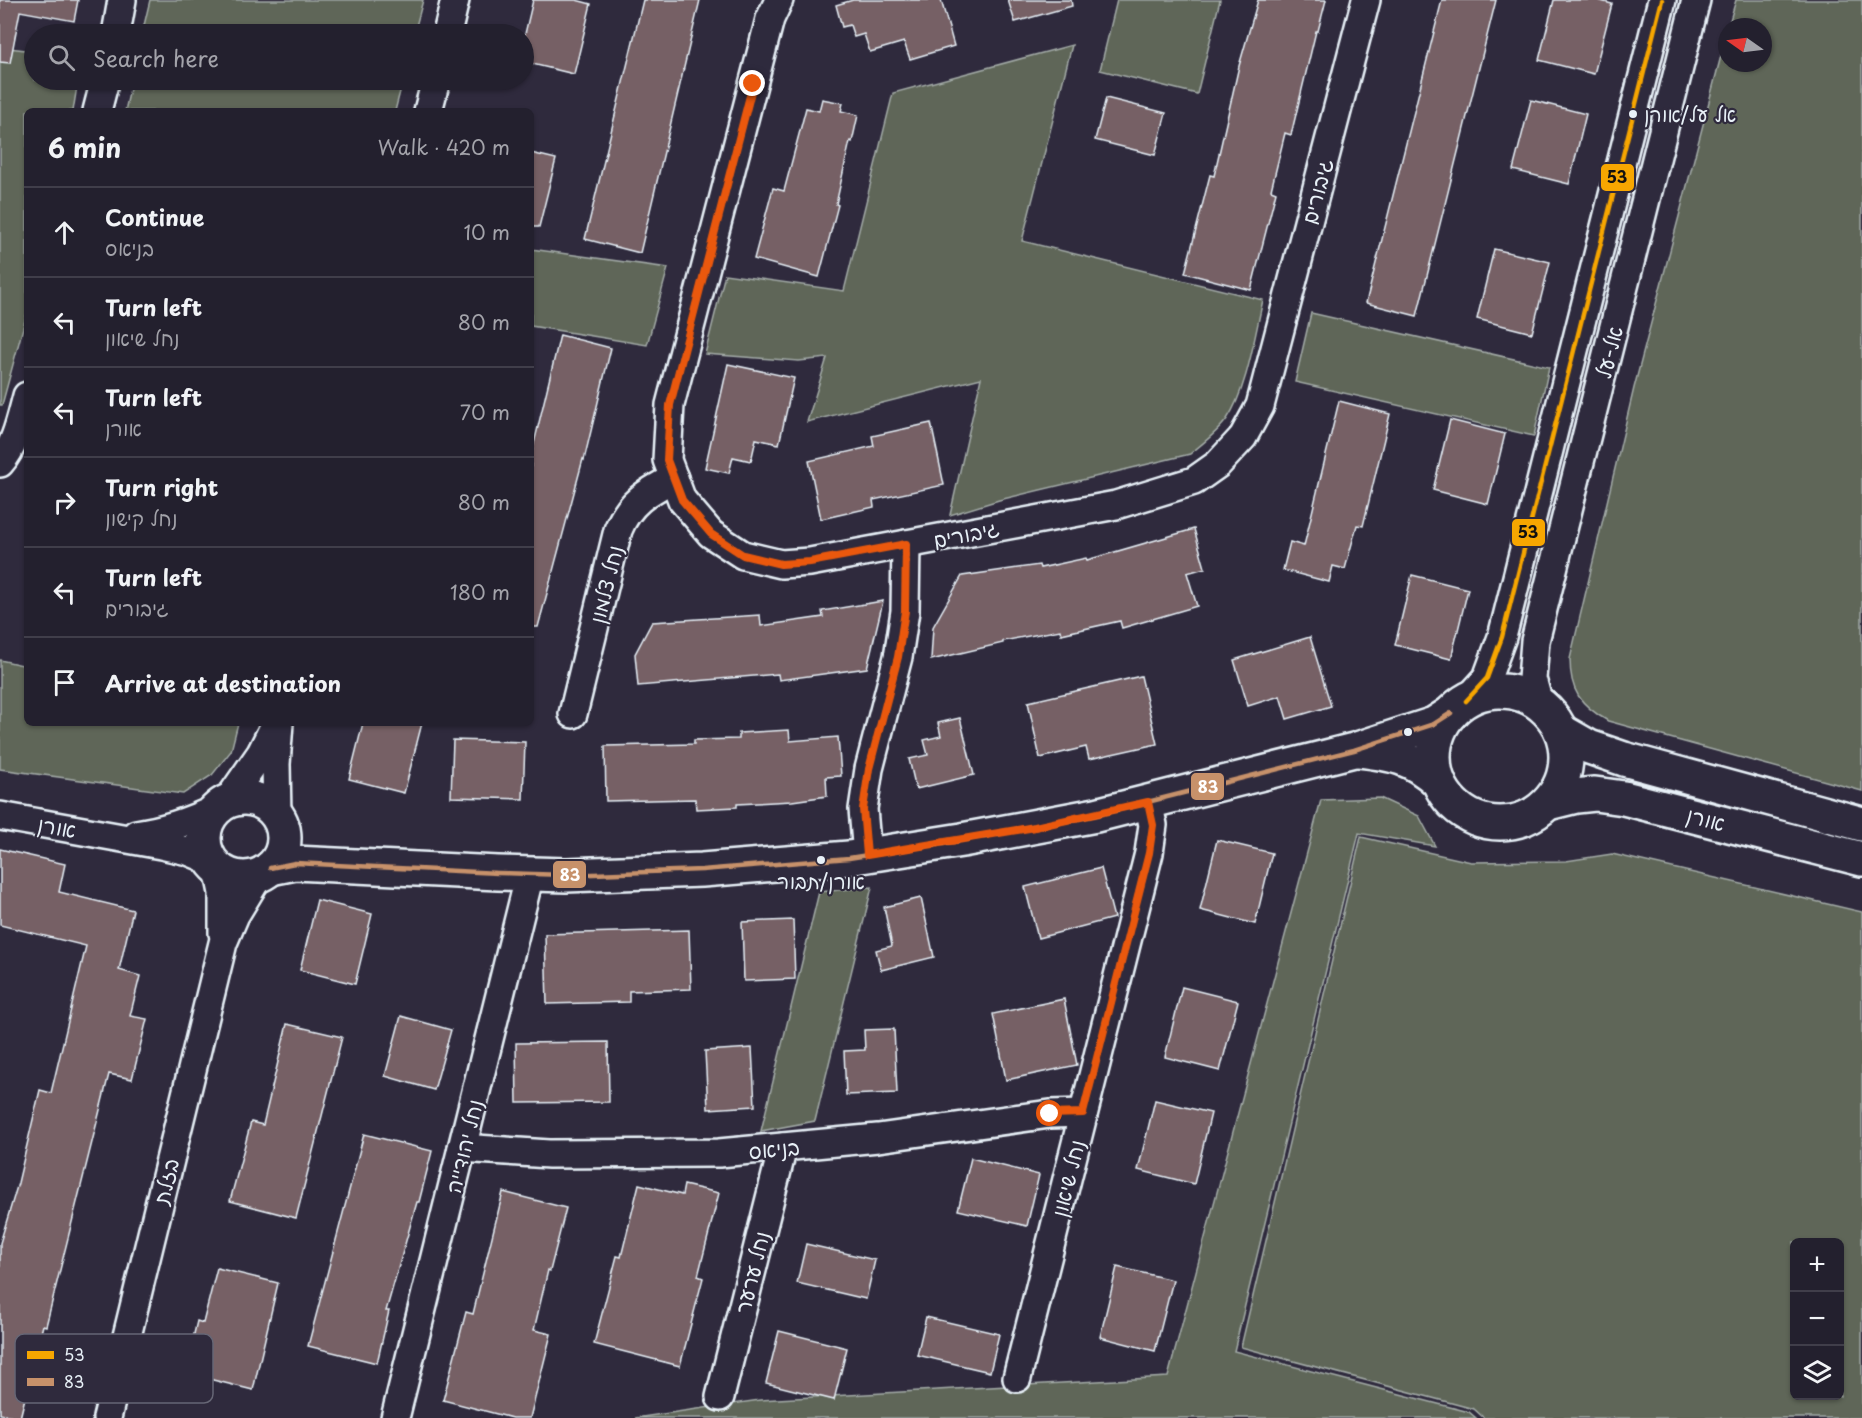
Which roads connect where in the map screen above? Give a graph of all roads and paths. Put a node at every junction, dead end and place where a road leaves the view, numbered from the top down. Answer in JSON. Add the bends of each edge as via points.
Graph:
{"nodes":[{"id":1,"x":122,"y":0,"type":"edge"},
{"id":2,"x":455,"y":0,"type":"edge"},
{"id":3,"x":779,"y":0,"type":"edge"},
{"id":4,"x":1366,"y":0,"type":"edge"},
{"id":5,"x":1662,"y":0,"type":"edge"},
{"id":6,"x":1696,"y":0,"type":"edge"},
{"id":7,"x":118,"y":24,"type":"edge"},
{"id":8,"x":449,"y":24,"type":"edge"},
{"id":9,"x":102,"y":90,"type":"edge"},
{"id":10,"x":433,"y":90,"type":"edge"},
{"id":11,"x":98,"y":108,"type":"edge"},
{"id":12,"x":429,"y":108,"type":"edge"},
{"id":13,"x":24,"y":407,"type":"edge"},
{"id":14,"x":0,"y":463,"type":"edge"},
{"id":15,"x":674,"y":478,"type":"junction"},
{"id":16,"x":906,"y":544,"type":"junction"},
{"id":17,"x":1539,"y":704,"type":"junction"},
{"id":18,"x":1459,"y":707,"type":"junction"},
{"id":19,"x":573,"y":714,"type":"dead end"},
{"id":20,"x":275,"y":726,"type":"edge"},
{"id":21,"x":277,"y":726,"type":"edge"},
{"id":22,"x":1561,"y":731,"type":"junction"},
{"id":23,"x":1354,"y":750,"type":"junction"},
{"id":24,"x":1438,"y":781,"type":"junction"},
{"id":25,"x":1148,"y":802,"type":"junction"},
{"id":26,"x":1548,"y":802,"type":"junction"},
{"id":27,"x":222,"y":805,"type":"junction"},
{"id":28,"x":0,"y":816,"type":"edge"},
{"id":29,"x":279,"y":821,"type":"junction"},
{"id":30,"x":1862,"y":825,"type":"edge"},
{"id":31,"x":114,"y":836,"type":"junction"},
{"id":32,"x":867,"y":855,"type":"junction"},
{"id":33,"x":1862,"y":859,"type":"edge"},
{"id":34,"x":214,"y":865,"type":"junction"},
{"id":35,"x":386,"y":867,"type":"junction"},
{"id":36,"x":265,"y":871,"type":"junction"},
{"id":37,"x":530,"y":874,"type":"junction"},
{"id":38,"x":224,"y":943,"type":"junction"},
{"id":39,"x":1083,"y":1113,"type":"junction"},
{"id":40,"x":783,"y":1147,"type":"junction"},
{"id":41,"x":462,"y":1148,"type":"junction"},
{"id":42,"x":127,"y":1334,"type":"edge"},
{"id":43,"x":1017,"y":1378,"type":"dead end"},
{"id":44,"x":720,"y":1397,"type":"dead end"},
{"id":45,"x":110,"y":1403,"type":"edge"},
{"id":46,"x":106,"y":1418,"type":"edge"},
{"id":47,"x":395,"y":1418,"type":"edge"}],
"edges":[{"from":1,"to":7,"type":"street"},
{"from":2,"to":8,"type":"street"},
{"from":3,"to":15,"type":"street","name":"גיבורים","via":[[770,19],[670,405],[667,460]]},
{"from":4,"to":16,"type":"street","name":"גיבורים","via":[[1260,406],[1243,437],[1194,482],[1116,505]]},
{"from":5,"to":18,"type":"street","name":"אל-על","via":[[1502,637],[1487,678]]},
{"from":6,"to":17,"type":"street","name":"אל-על","via":[[1535,641],[1532,679]]},
{"from":9,"to":11,"type":"street"},
{"from":10,"to":12,"type":"street"},
{"from":13,"to":14,"type":"street","via":[[8,454]]},
{"from":15,"to":16,"type":"street","name":"גיבורים","via":[[682,500],[711,534],[743,555],[781,564]]},
{"from":15,"to":19,"type":"street","name":"נחל צלמון","via":[[635,502],[618,530]]},
{"from":16,"to":32,"type":"street","via":[[905,611],[898,657],[869,769],[863,809]]},
{"from":17,"to":18,"type":"street","via":[[1526,696],[1495,692],[1480,694]]},
{"from":17,"to":22,"type":"street"},
{"from":18,"to":23,"type":"street","via":[[1434,724]]},
{"from":18,"to":24,"type":"street","via":[[1440,730],[1436,744]]},
{"from":20,"to":27,"type":"street","via":[[261,753]]},
{"from":21,"to":29,"type":"street"},
{"from":22,"to":26,"type":"street","via":[[1565,766],[1561,784]]},
{"from":22,"to":30,"type":"street","name":"אורן","via":[[1589,747],[1624,759]]},
{"from":23,"to":24,"type":"street","via":[[1416,763]]},
{"from":23,"to":25,"type":"street"},
{"from":24,"to":26,"type":"street","via":[[1466,815],[1487,823],[1510,823],[1531,816]]},
{"from":25,"to":32,"type":"street","via":[[1035,827]]},
{"from":25,"to":39,"type":"street","name":"נחל שיאון","via":[[1153,825],[1149,853]]},
{"from":26,"to":33,"type":"street","name":"אורן","via":[[1596,794],[1624,798]]},
{"from":27,"to":29,"type":"street","via":[[249,798],[260,801]]},
{"from":27,"to":31,"type":"street","name":"אורן","via":[[167,829]]},
{"from":27,"to":34,"type":"street","via":[[205,826],[205,849]]},
{"from":28,"to":31,"type":"street","name":"אורן"},
{"from":29,"to":35,"type":"street","via":[[327,848]]},
{"from":29,"to":36,"type":"street","via":[[284,837],[282,850]]},
{"from":31,"to":34,"type":"street","name":"אורן","via":[[188,851]]},
{"from":32,"to":37,"type":"street","via":[[702,870]]},
{"from":34,"to":36,"type":"street","via":[[240,878]]},
{"from":34,"to":38,"type":"street","name":"בזלת","via":[[223,893]]},
{"from":35,"to":36,"type":"street","via":[[295,863]]},
{"from":35,"to":37,"type":"street"},
{"from":36,"to":38,"type":"street","name":"בזלת","via":[[235,915]]},
{"from":37,"to":41,"type":"street","name":"נחל יהודייה"},
{"from":38,"to":42,"type":"street","name":"בזלת"},
{"from":39,"to":40,"type":"street","name":"בניאס"},
{"from":39,"to":43,"type":"street","name":"נחל שיאון"},
{"from":40,"to":41,"type":"street","name":"בניאס","via":[[718,1153],[560,1154]]},
{"from":40,"to":44,"type":"street","name":"נחל ערער"},
{"from":41,"to":47,"type":"street","name":"נחל יהודייה"},
{"from":45,"to":46,"type":"street","name":"בזלת"}]}
